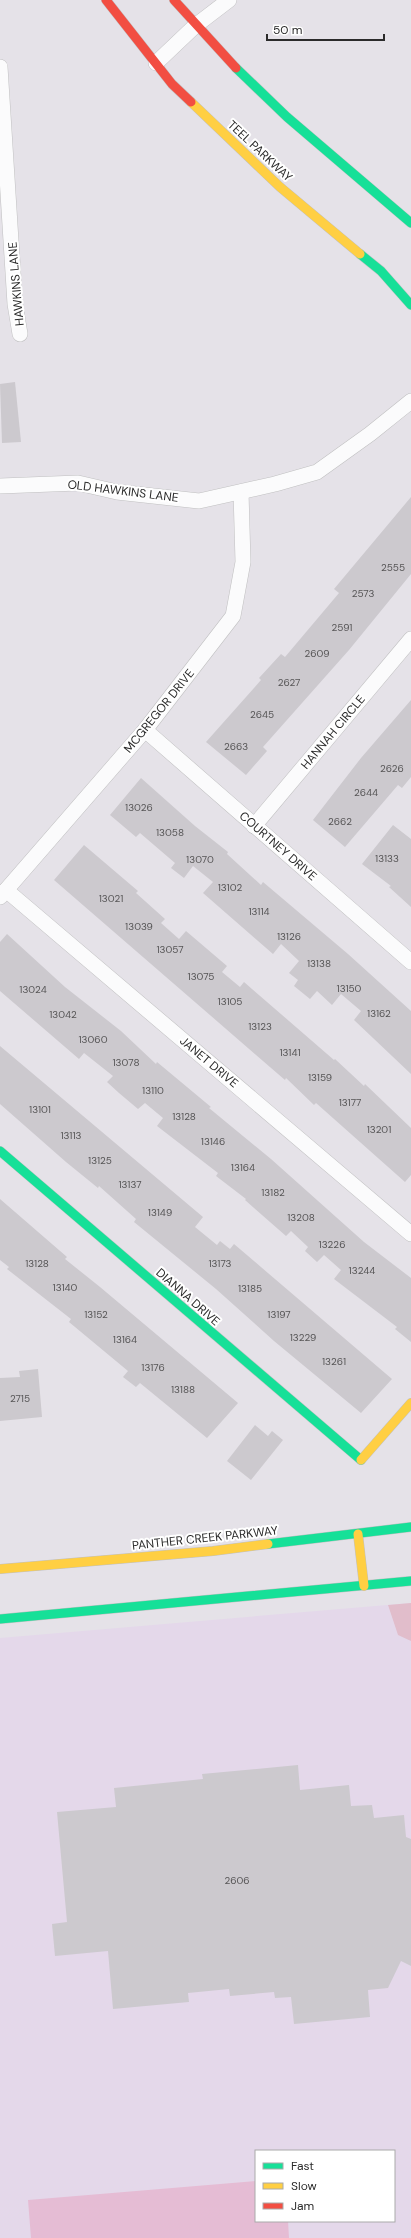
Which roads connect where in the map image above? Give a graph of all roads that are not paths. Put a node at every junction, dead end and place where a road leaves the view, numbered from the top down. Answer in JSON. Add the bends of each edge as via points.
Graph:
{"nodes":[{"id":1,"x":106,"y":0,"type":"edge"},
{"id":2,"x":174,"y":0,"type":"edge"},
{"id":3,"x":229,"y":0,"type":"edge"},
{"id":4,"x":195,"y":26,"type":"junction"},
{"id":5,"x":156,"y":63,"type":"junction"},
{"id":6,"x":0,"y":67,"type":"edge"},
{"id":7,"x":411,"y":223,"type":"edge"},
{"id":8,"x":411,"y":305,"type":"edge"},
{"id":9,"x":20,"y":334,"type":"dead end"},
{"id":10,"x":411,"y":401,"type":"edge"},
{"id":11,"x":0,"y":486,"type":"edge"},
{"id":12,"x":241,"y":492,"type":"junction"},
{"id":13,"x":411,"y":639,"type":"edge"},
{"id":14,"x":145,"y":730,"type":"junction"},
{"id":15,"x":254,"y":826,"type":"junction"},
{"id":16,"x":3,"y":894,"type":"edge"},
{"id":17,"x":411,"y":962,"type":"edge"},
{"id":18,"x":0,"y":1151,"type":"edge"},
{"id":19,"x":411,"y":1234,"type":"edge"},
{"id":20,"x":411,"y":1403,"type":"edge"},
{"id":21,"x":411,"y":1528,"type":"edge"},
{"id":22,"x":358,"y":1534,"type":"junction"},
{"id":23,"x":0,"y":1569,"type":"edge"},
{"id":24,"x":411,"y":1581,"type":"edge"},
{"id":25,"x":364,"y":1586,"type":"junction"},
{"id":26,"x":0,"y":1619,"type":"edge"}],
"edges":[{"from":1,"to":5,"type":"main road","name":"TEEL PARKWAY"},
{"from":2,"to":4,"type":"main road"},
{"from":3,"to":4,"type":"street"},
{"from":4,"to":5,"type":"street"},
{"from":4,"to":7,"type":"main road","via":[[309,136]]},
{"from":5,"to":8,"type":"main road","name":"TEEL PARKWAY","via":[[172,84],[280,187],[382,272]]},
{"from":6,"to":9,"type":"street","name":"HAWKINS LANE","via":[[15,304]]},
{"from":10,"to":12,"type":"street","name":"OLD HAWKINS LANE","via":[[316,472]]},
{"from":11,"to":12,"type":"street","name":"OLD HAWKINS LANE","via":[[78,483],[117,492],[199,501]]},
{"from":12,"to":14,"type":"street","name":"MCGREGOR DRIVE","via":[[243,562],[233,616]]},
{"from":13,"to":15,"type":"street","name":"HANNAH CIRCLE"},
{"from":14,"to":15,"type":"street","name":"COURTNEY DRIVE"},
{"from":14,"to":16,"type":"street","name":"MCGREGOR DRIVE"},
{"from":15,"to":17,"type":"street","name":"COURTNEY DRIVE"},
{"from":16,"to":19,"type":"street","name":"JANET DRIVE"},
{"from":18,"to":20,"type":"main road","name":"DIANNA DRIVE","via":[[362,1460]]},
{"from":21,"to":22,"type":"main road","name":"PANTHER CREEK PARKWAY"},
{"from":22,"to":23,"type":"main road","name":"PANTHER CREEK PARKWAY","via":[[213,1551]]},
{"from":22,"to":25,"type":"main road"},
{"from":24,"to":25,"type":"main road"},
{"from":25,"to":26,"type":"main road"}]}
